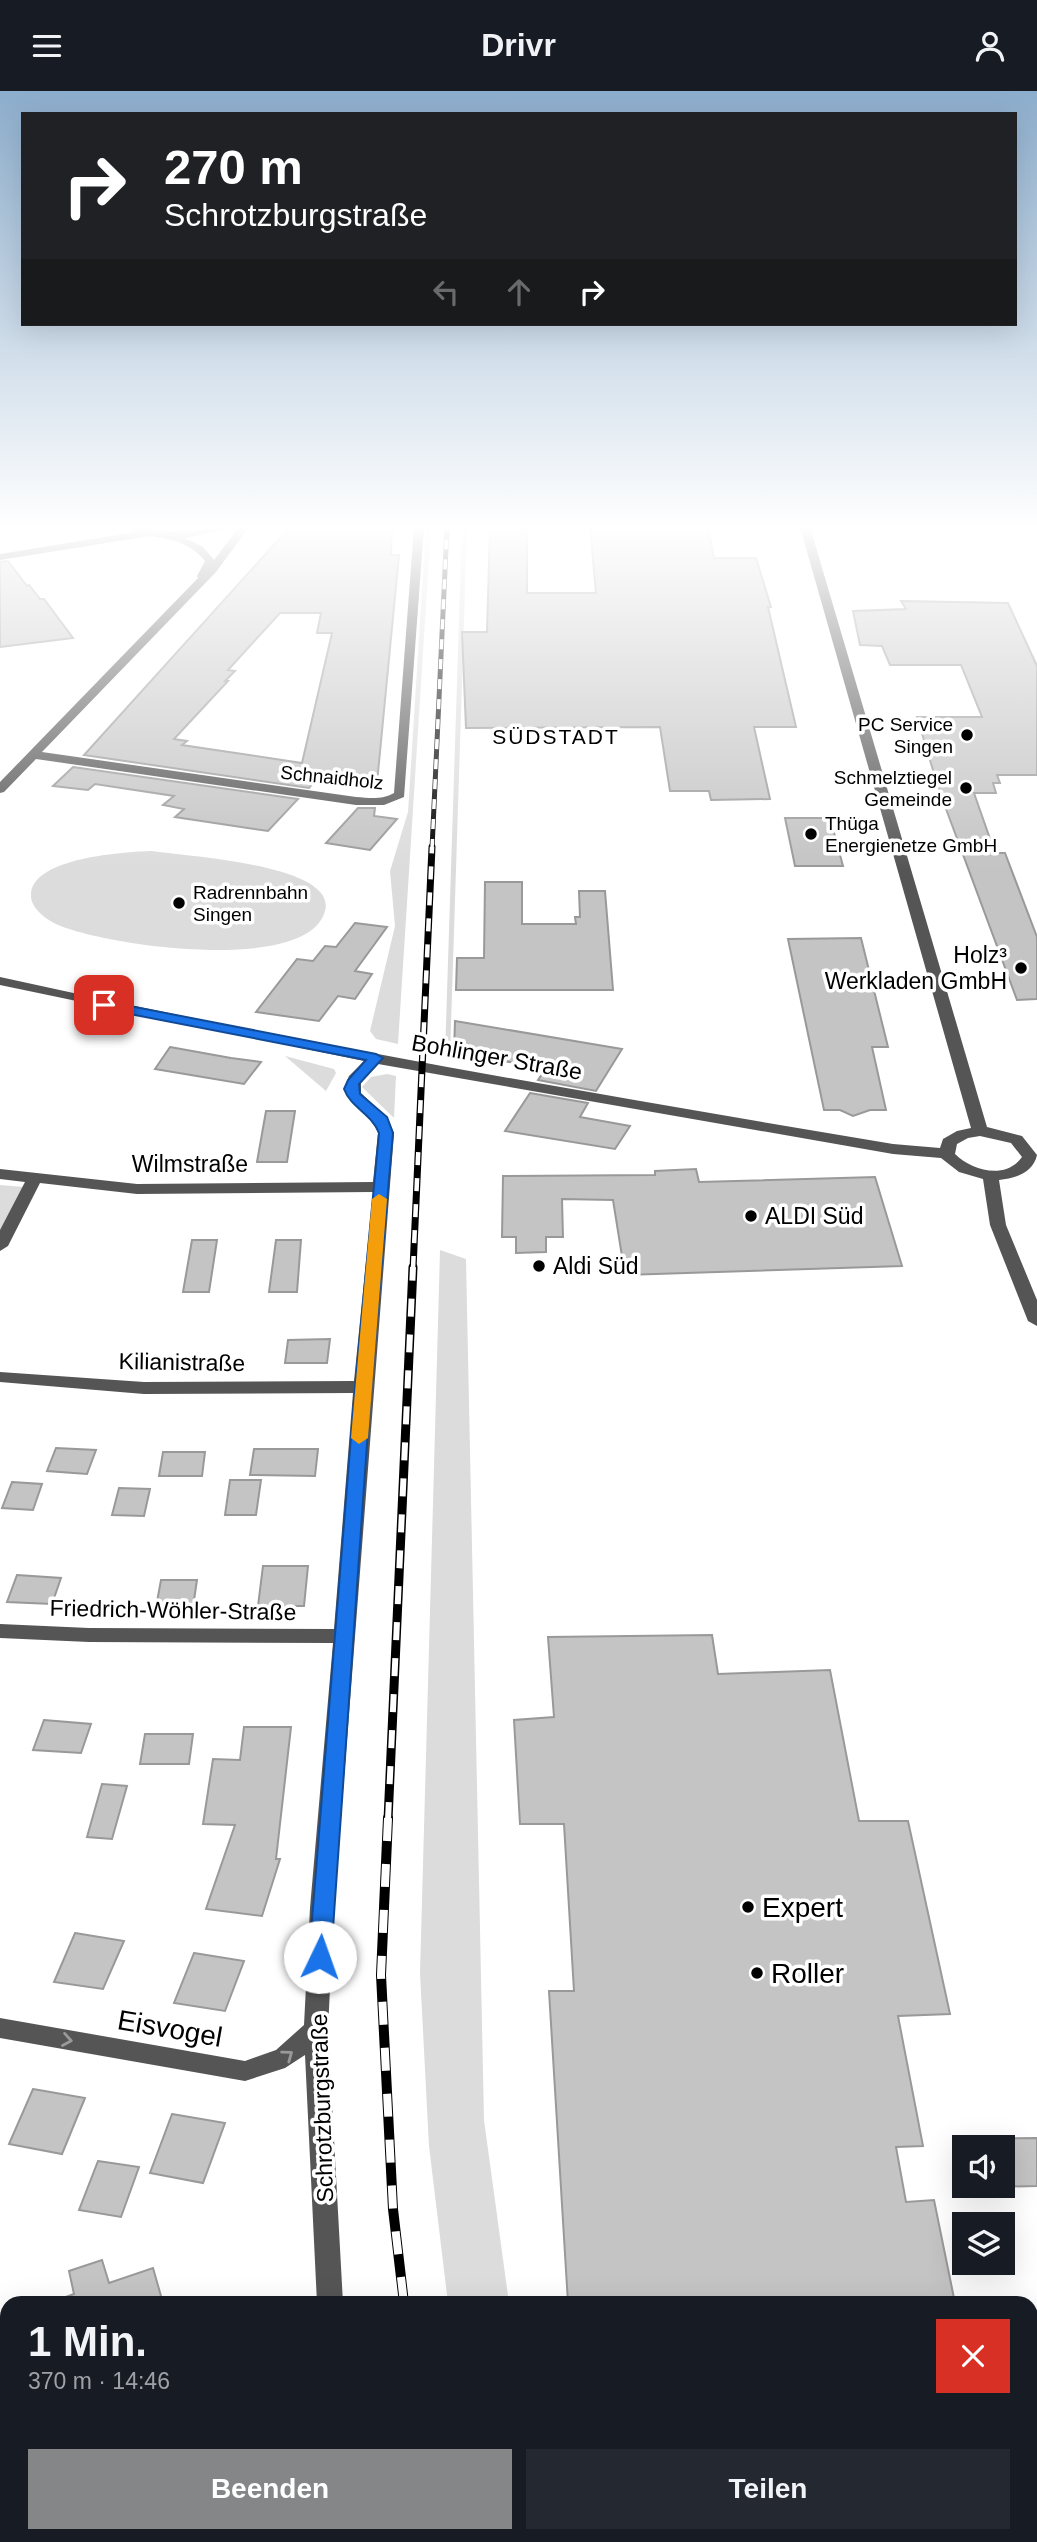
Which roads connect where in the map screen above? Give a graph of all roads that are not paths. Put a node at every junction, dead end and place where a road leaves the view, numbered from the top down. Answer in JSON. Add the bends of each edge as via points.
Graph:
{"nodes":[{"id":1,"x":142,"y":641,"type":"edge"},
{"id":2,"x":411,"y":641,"type":"edge"},
{"id":3,"x":838,"y":641,"type":"edge"},
{"id":4,"x":35,"y":755,"type":"junction"},
{"id":5,"x":0,"y":789,"type":"edge"},
{"id":6,"x":0,"y":981,"type":"edge"},
{"id":7,"x":376,"y":1058,"type":"junction"},
{"id":8,"x":980,"y":1131,"type":"junction"},
{"id":9,"x":947,"y":1153,"type":"junction"},
{"id":10,"x":1032,"y":1165,"type":"edge"},
{"id":11,"x":0,"y":1174,"type":"edge"},
{"id":12,"x":990,"y":1175,"type":"junction"},
{"id":13,"x":34,"y":1179,"type":"junction"},
{"id":14,"x":380,"y":1187,"type":"junction"},
{"id":15,"x":0,"y":1246,"type":"edge"},
{"id":16,"x":1037,"y":1321,"type":"edge"},
{"id":17,"x":0,"y":1377,"type":"edge"},
{"id":18,"x":363,"y":1387,"type":"junction"},
{"id":19,"x":0,"y":1630,"type":"edge"},
{"id":20,"x":345,"y":1636,"type":"junction"},
{"id":21,"x":0,"y":2028,"type":"edge"},
{"id":22,"x":316,"y":2029,"type":"junction"},
{"id":23,"x":330,"y":2296,"type":"edge"}],
"edges":[{"from":1,"to":4,"type":"street"},
{"from":2,"to":4,"type":"street","name":"Schnaidholz","via":[[400,794],[395,799],[356,801]]},
{"from":3,"to":8,"type":"street"},
{"from":4,"to":5,"type":"street"},
{"from":6,"to":7,"type":"street","name":"Bohlinger Straße"},
{"from":7,"to":9,"type":"street","name":"Bohlinger Straße","via":[[880,1147]]},
{"from":7,"to":14,"type":"street","name":"Schrotzburgstraße","via":[[351,1089],[386,1127]]},
{"from":8,"to":9,"type":"street","via":[[954,1137]]},
{"from":8,"to":10,"type":"street","via":[[1021,1143]]},
{"from":9,"to":12,"type":"street","via":[[958,1166]]},
{"from":10,"to":12,"type":"street"},
{"from":11,"to":13,"type":"street","name":"Wilmstraße"},
{"from":12,"to":16,"type":"street","via":[[998,1225]]},
{"from":13,"to":14,"type":"street","name":"Wilmstraße","via":[[137,1189]]},
{"from":13,"to":15,"type":"street"},
{"from":14,"to":18,"type":"street","name":"Schrotzburgstraße"},
{"from":17,"to":18,"type":"street","name":"Kilianistraße","via":[[144,1388]]},
{"from":18,"to":20,"type":"street","name":"Schrotzburgstraße"},
{"from":19,"to":20,"type":"street","name":"Friedrich-Wöhler-Straße"},
{"from":20,"to":22,"type":"street","name":"Schrotzburgstraße"},
{"from":21,"to":22,"type":"street","name":"Eisvogel","one_way":true,"via":[[245,2071],[272,2066],[292,2054]]},
{"from":22,"to":23,"type":"street","name":"Schrotzburgstraße"}]}
